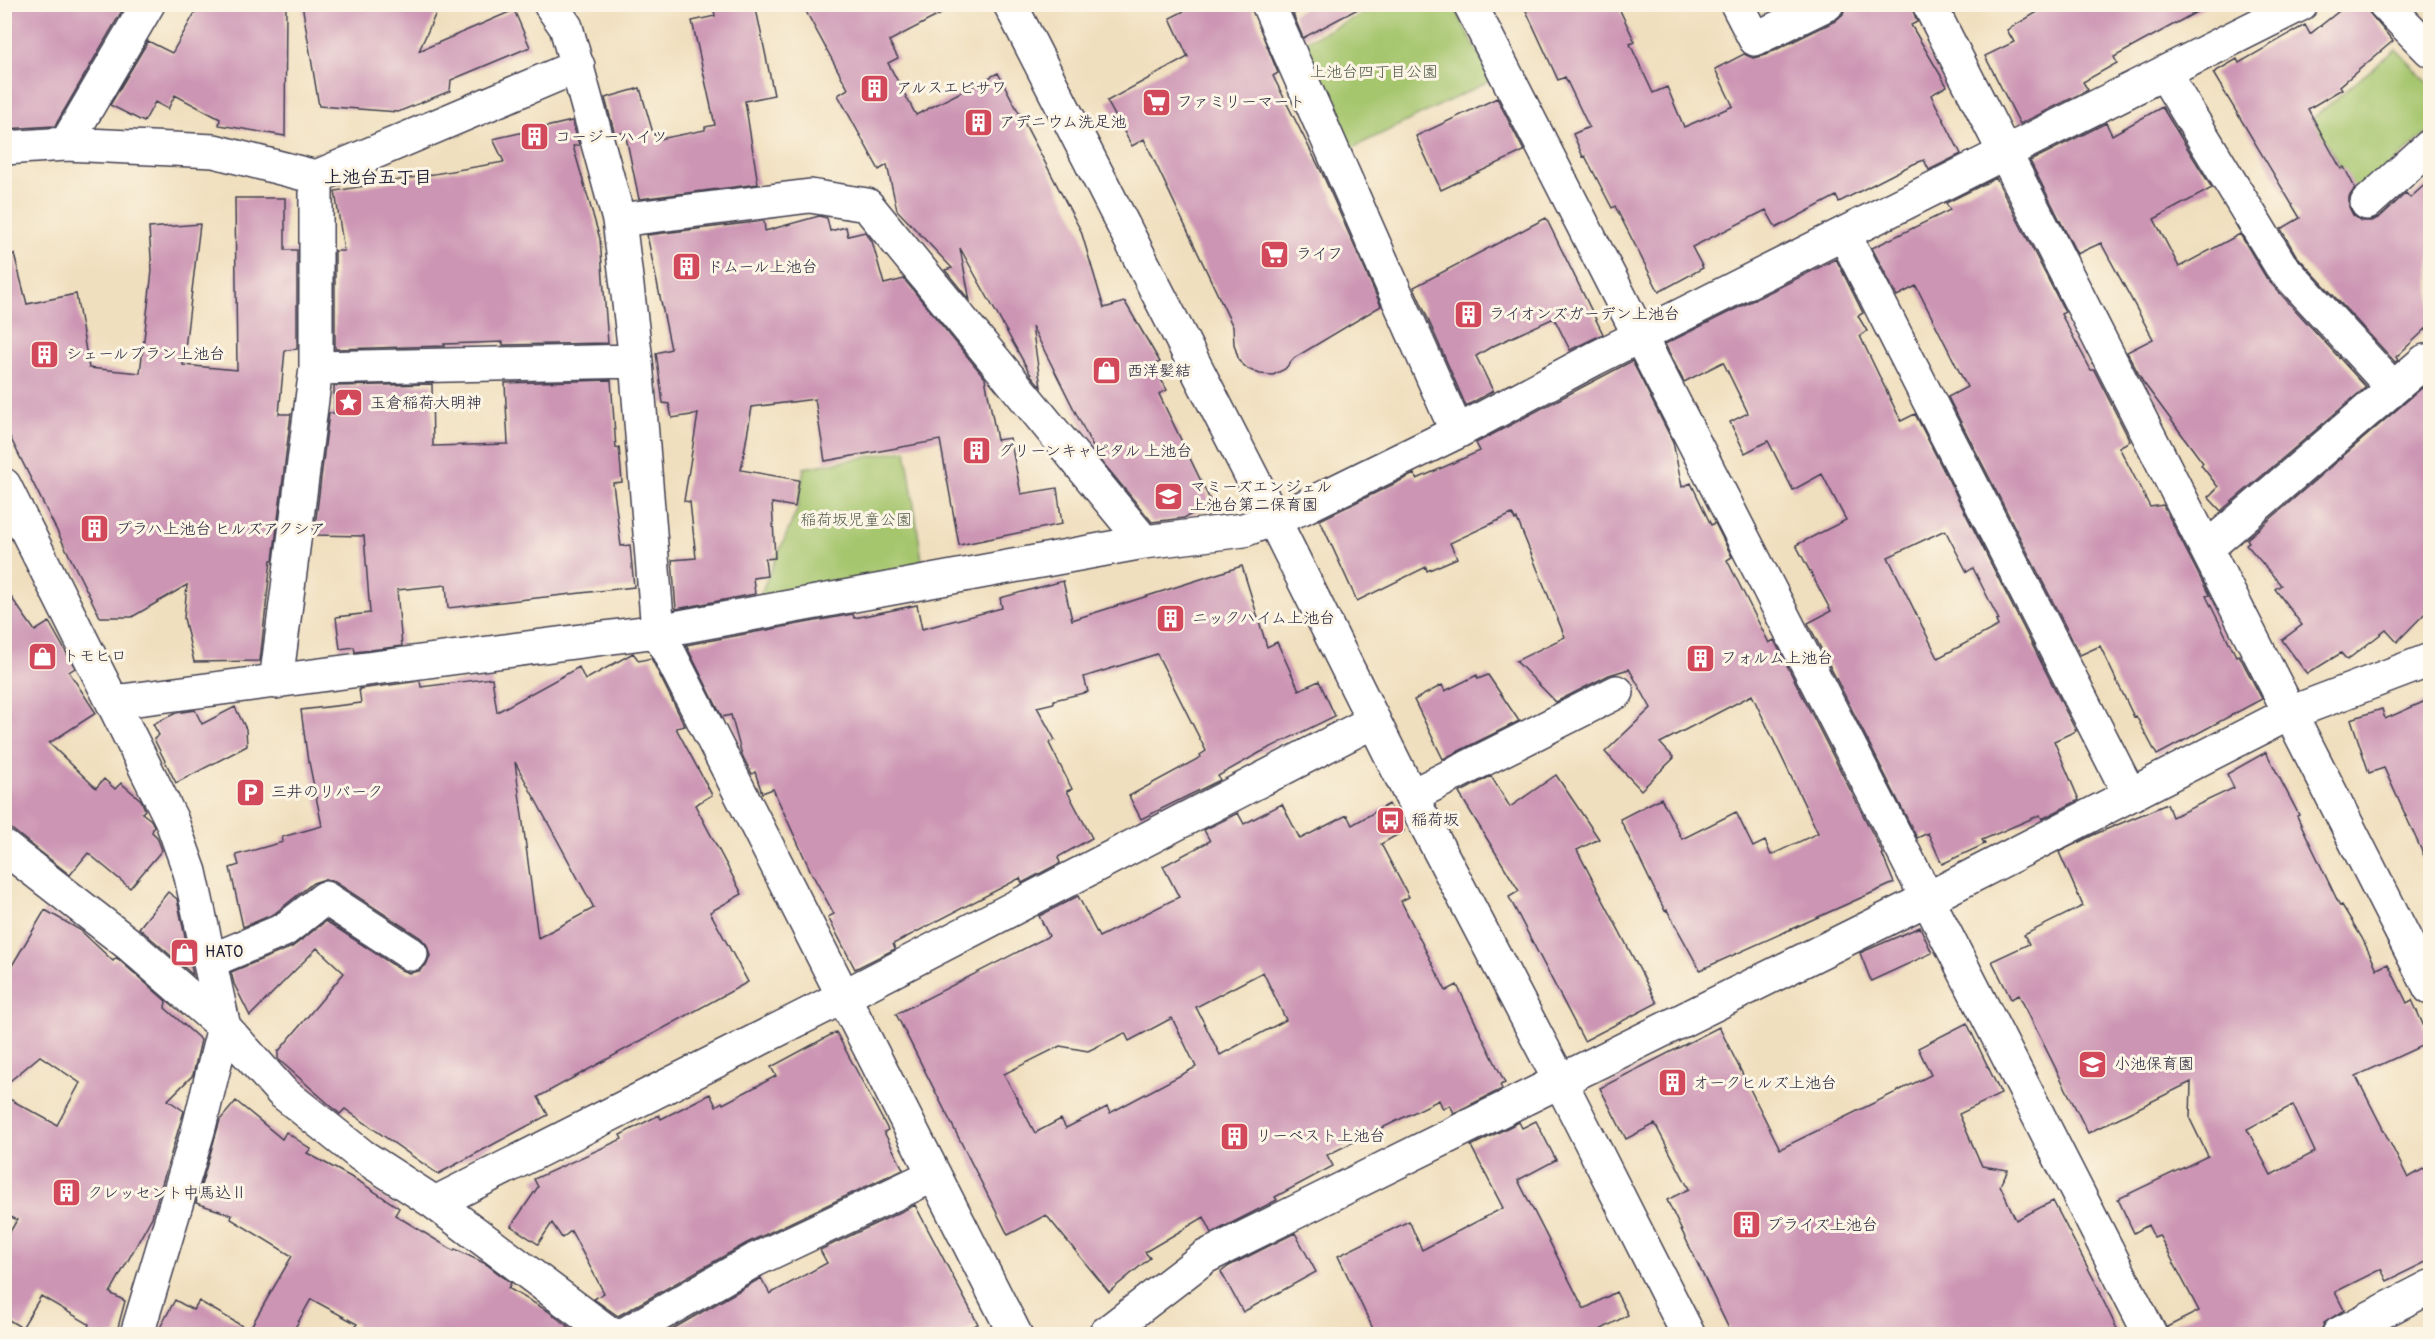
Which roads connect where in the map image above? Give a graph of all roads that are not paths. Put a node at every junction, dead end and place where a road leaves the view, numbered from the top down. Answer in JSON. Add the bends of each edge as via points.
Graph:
{"nodes":[{"id":1,"x":148,"y":4,"type":"edge"},
{"id":2,"x":550,"y":4,"type":"edge"},
{"id":3,"x":1268,"y":4,"type":"edge"},
{"id":4,"x":1470,"y":4,"type":"edge"},
{"id":5,"x":1737,"y":4,"type":"edge"},
{"id":6,"x":1827,"y":4,"type":"edge"},
{"id":7,"x":1929,"y":4,"type":"edge"},
{"id":8,"x":2301,"y":4,"type":"edge"},
{"id":9,"x":2385,"y":4,"type":"edge"},
{"id":10,"x":1012,"y":5,"type":"edge"},
{"id":11,"x":2430,"y":50,"type":"edge"},
{"id":12,"x":578,"y":66,"type":"junction"},
{"id":13,"x":2164,"y":74,"type":"junction"},
{"id":14,"x":66,"y":144,"type":"junction"},
{"id":15,"x":2430,"y":146,"type":"edge"},
{"id":16,"x":4,"y":148,"type":"edge"},
{"id":17,"x":2006,"y":153,"type":"junction"},
{"id":18,"x":316,"y":177,"type":"junction"},
{"id":19,"x":2367,"y":203,"type":"dead end"},
{"id":20,"x":619,"y":220,"type":"junction"},
{"id":21,"x":1844,"y":234,"type":"junction"},
{"id":22,"x":1642,"y":336,"type":"junction"},
{"id":23,"x":636,"y":361,"type":"junction"},
{"id":24,"x":316,"y":368,"type":"junction"},
{"id":25,"x":2430,"y":368,"type":"edge"},
{"id":26,"x":2393,"y":388,"type":"junction"},
{"id":27,"x":1457,"y":432,"type":"junction"},
{"id":28,"x":4,"y":484,"type":"edge"},
{"id":29,"x":1274,"y":520,"type":"junction"},
{"id":30,"x":1144,"y":542,"type":"junction"},
{"id":31,"x":2207,"y":548,"type":"junction"},
{"id":32,"x":658,"y":631,"type":"junction"},
{"id":33,"x":2430,"y":660,"type":"edge"},
{"id":34,"x":276,"y":682,"type":"junction"},
{"id":35,"x":1617,"y":692,"type":"dead end"},
{"id":36,"x":114,"y":702,"type":"junction"},
{"id":37,"x":2290,"y":713,"type":"junction"},
{"id":38,"x":1374,"y":721,"type":"junction"},
{"id":39,"x":2130,"y":795,"type":"junction"},
{"id":40,"x":1411,"y":796,"type":"junction"},
{"id":41,"x":4,"y":847,"type":"edge"},
{"id":42,"x":1927,"y":899,"type":"junction"},
{"id":43,"x":411,"y":954,"type":"dead end"},
{"id":44,"x":210,"y":961,"type":"junction"},
{"id":45,"x":2430,"y":988,"type":"edge"},
{"id":46,"x":843,"y":996,"type":"junction"},
{"id":47,"x":225,"y":1027,"type":"junction"},
{"id":48,"x":1560,"y":1081,"type":"junction"},
{"id":49,"x":934,"y":1175,"type":"junction"},
{"id":50,"x":435,"y":1203,"type":"junction"},
{"id":51,"x":2430,"y":1287,"type":"edge"},
{"id":52,"x":137,"y":1335,"type":"edge"},
{"id":53,"x":610,"y":1335,"type":"edge"},
{"id":54,"x":625,"y":1335,"type":"edge"},
{"id":55,"x":1015,"y":1335,"type":"edge"},
{"id":56,"x":1105,"y":1335,"type":"edge"},
{"id":57,"x":1688,"y":1335,"type":"edge"},
{"id":58,"x":2150,"y":1335,"type":"edge"},
{"id":59,"x":2339,"y":1335,"type":"edge"}],
"edges":[{"from":1,"to":14,"type":"street"},
{"from":2,"to":12,"type":"street","via":[[566,27]]},
{"from":3,"to":27,"type":"street"},
{"from":4,"to":22,"type":"street"},
{"from":5,"to":6,"type":"street","via":[[1755,39]]},
{"from":7,"to":17,"type":"street"},
{"from":8,"to":13,"type":"street"},
{"from":9,"to":11,"type":"street"},
{"from":10,"to":29,"type":"street"},
{"from":12,"to":18,"type":"street"},
{"from":12,"to":20,"type":"street"},
{"from":13,"to":17,"type":"street"},
{"from":13,"to":26,"type":"street","via":[[2281,266]]},
{"from":14,"to":16,"type":"street"},
{"from":14,"to":18,"type":"street","via":[[213,151]]},
{"from":15,"to":19,"type":"street"},
{"from":17,"to":21,"type":"street"},
{"from":17,"to":31,"type":"street"},
{"from":18,"to":24,"type":"street"},
{"from":20,"to":23,"type":"street"},
{"from":20,"to":30,"type":"street","via":[[810,196],[867,205]]},
{"from":21,"to":22,"type":"street"},
{"from":21,"to":39,"type":"street"},
{"from":22,"to":27,"type":"street"},
{"from":22,"to":42,"type":"street"},
{"from":23,"to":24,"type":"street"},
{"from":23,"to":32,"type":"street"},
{"from":24,"to":34,"type":"street"},
{"from":25,"to":26,"type":"street","via":[[2425,361]]},
{"from":26,"to":31,"type":"street"},
{"from":27,"to":29,"type":"street"},
{"from":28,"to":36,"type":"street"},
{"from":29,"to":30,"type":"street","via":[[1244,531]]},
{"from":29,"to":38,"type":"street"},
{"from":30,"to":32,"type":"street"},
{"from":31,"to":37,"type":"street"},
{"from":32,"to":34,"type":"street"},
{"from":32,"to":46,"type":"street"},
{"from":33,"to":37,"type":"street"},
{"from":34,"to":36,"type":"street"},
{"from":35,"to":40,"type":"street"},
{"from":36,"to":44,"type":"street","via":[[171,819],[190,872]]},
{"from":37,"to":39,"type":"street"},
{"from":37,"to":45,"type":"street"},
{"from":38,"to":40,"type":"street"},
{"from":38,"to":46,"type":"street"},
{"from":39,"to":42,"type":"street"},
{"from":40,"to":48,"type":"street"},
{"from":41,"to":47,"type":"street","via":[[130,945]]},
{"from":42,"to":48,"type":"street"},
{"from":42,"to":58,"type":"street"},
{"from":43,"to":44,"type":"street","via":[[326,898],[284,930]]},
{"from":44,"to":47,"type":"street"},
{"from":46,"to":49,"type":"street"},
{"from":46,"to":50,"type":"street"},
{"from":47,"to":50,"type":"street","via":[[282,1092],[361,1155]]},
{"from":47,"to":52,"type":"street"},
{"from":48,"to":56,"type":"street","via":[[1205,1257]]},
{"from":48,"to":57,"type":"street"},
{"from":49,"to":54,"type":"street","via":[[755,1260]]},
{"from":49,"to":55,"type":"street"},
{"from":50,"to":53,"type":"street"},
{"from":51,"to":59,"type":"street"}]}
